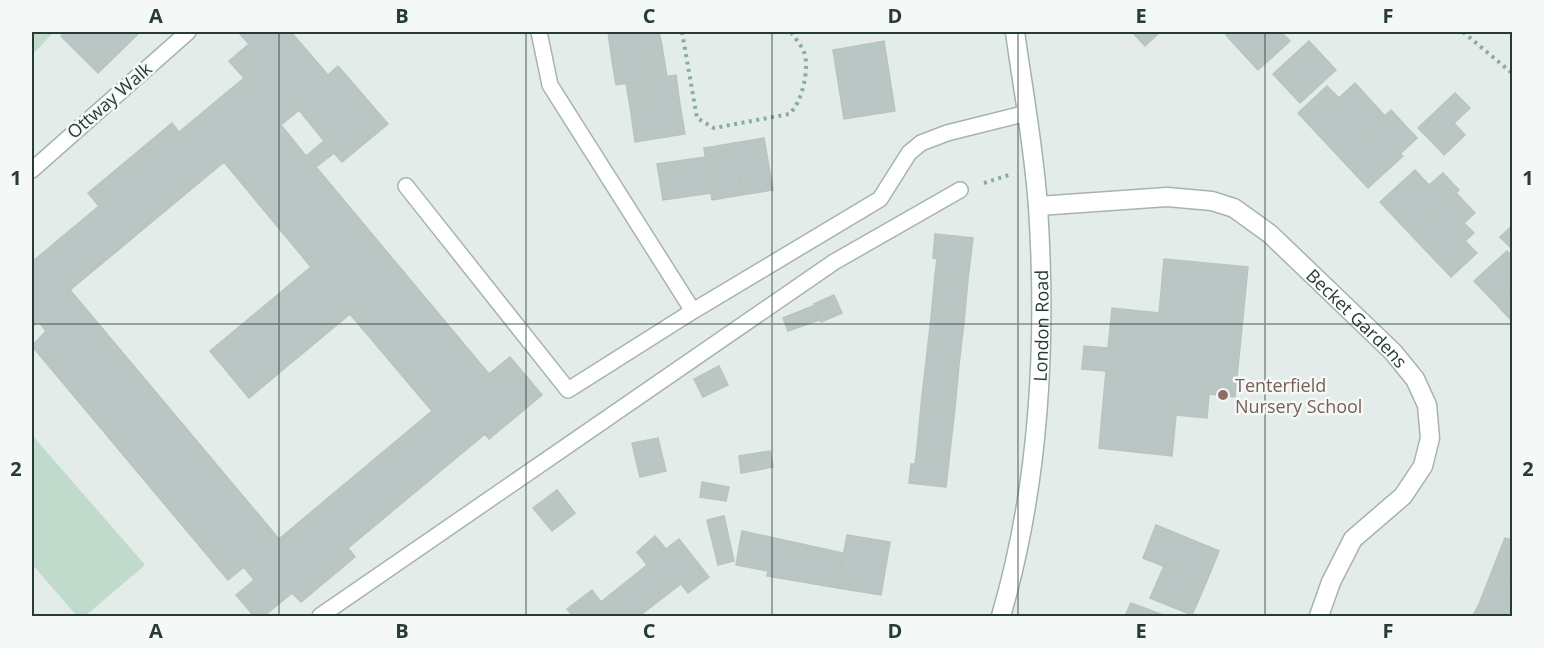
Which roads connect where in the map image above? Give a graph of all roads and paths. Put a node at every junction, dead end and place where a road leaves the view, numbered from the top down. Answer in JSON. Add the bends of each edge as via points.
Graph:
{"nodes":[{"id":1,"x":188,"y":32,"type":"edge"},
{"id":2,"x":539,"y":32,"type":"edge"},
{"id":3,"x":682,"y":32,"type":"edge"},
{"id":4,"x":792,"y":32,"type":"edge"},
{"id":5,"x":1015,"y":32,"type":"edge"},
{"id":6,"x":1463,"y":32,"type":"edge"},
{"id":7,"x":1512,"y":73,"type":"edge"},
{"id":8,"x":1027,"y":113,"type":"junction"},
{"id":9,"x":1034,"y":168,"type":"junction"},
{"id":10,"x":32,"y":170,"type":"edge"},
{"id":11,"x":406,"y":186,"type":"dead end"},
{"id":12,"x":960,"y":190,"type":"joint"},
{"id":13,"x":1038,"y":206,"type":"junction"},
{"id":14,"x":693,"y":311,"type":"junction"},
{"id":15,"x":321,"y":616,"type":"edge"},
{"id":16,"x":1001,"y":616,"type":"edge"},
{"id":17,"x":1319,"y":616,"type":"edge"}],
"edges":[{"from":1,"to":10,"type":"lane","name":"Ottway Walk"},
{"from":2,"to":14,"type":"lane","via":[[550,85]]},
{"from":3,"to":4,"type":"path","via":[[698,118],[714,128],[789,114],[797,108],[803,90],[805,54]]},
{"from":5,"to":8,"type":"street","name":"London Road"},
{"from":6,"to":7,"type":"path"},
{"from":8,"to":9,"type":"street","name":"London Road"},
{"from":8,"to":14,"type":"lane","via":[[921,143],[909,153],[880,199]]},
{"from":9,"to":12,"type":"path"},
{"from":9,"to":13,"type":"street","name":"London Road"},
{"from":11,"to":14,"type":"lane","via":[[568,390]]},
{"from":12,"to":15,"type":"lane","via":[[834,262]]},
{"from":13,"to":16,"type":"street","name":"London Road","via":[[1042,347],[1038,419],[1027,507]]},
{"from":13,"to":17,"type":"street","name":"Becket Gardens","via":[[1167,197],[1212,201],[1234,208],[1270,234],[1393,352],[1415,379],[1427,405],[1430,438],[1423,466],[1403,496],[1353,540]]}]}
